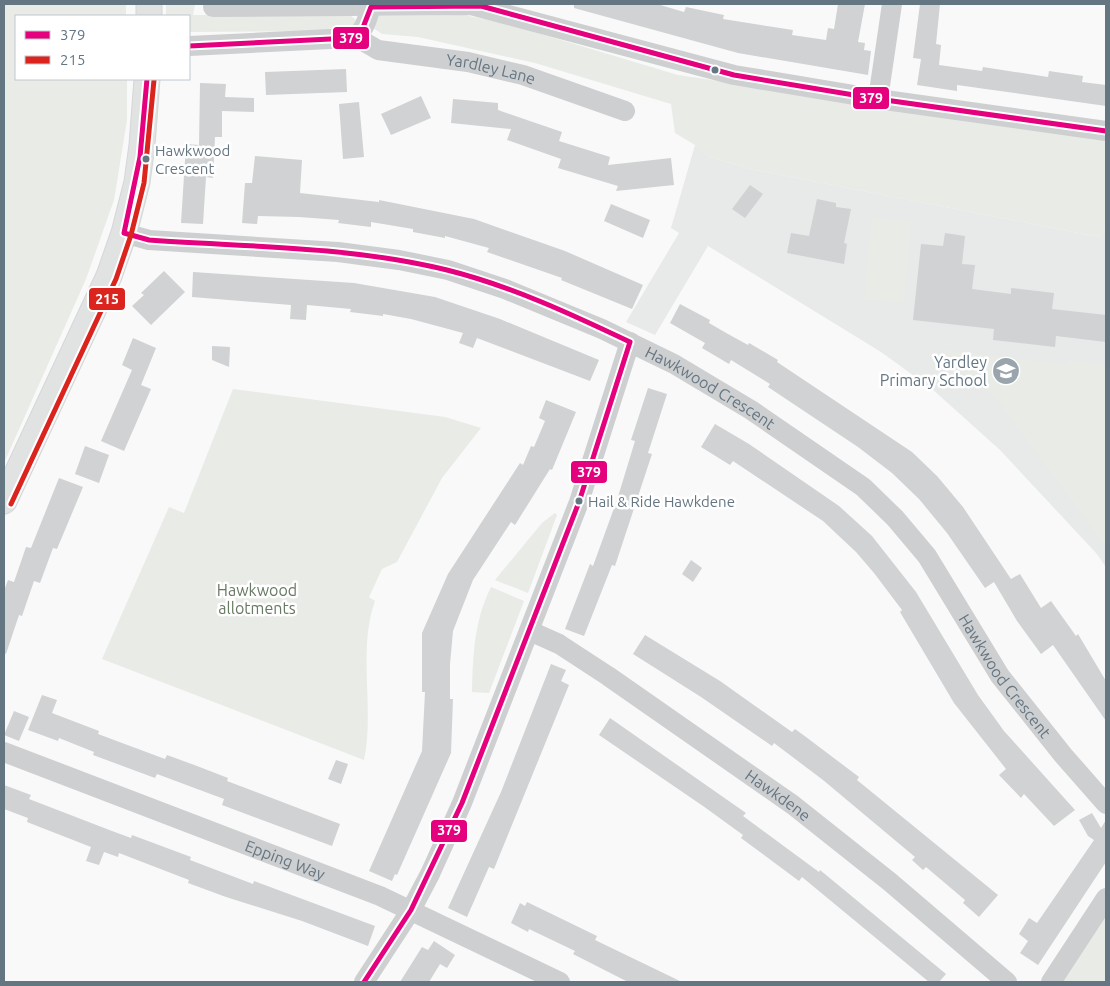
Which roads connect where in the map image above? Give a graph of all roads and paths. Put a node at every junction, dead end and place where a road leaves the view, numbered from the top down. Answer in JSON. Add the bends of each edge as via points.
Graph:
{"nodes":[{"id":1,"x":892,"y":4,"type":"edge"},
{"id":2,"x":371,"y":5,"type":"edge"},
{"id":3,"x":213,"y":7,"type":"dead end"},
{"id":4,"x":356,"y":37,"type":"junction"},
{"id":5,"x":190,"y":46,"type":"edge"},
{"id":6,"x":147,"y":80,"type":"edge"},
{"id":7,"x":878,"y":99,"type":"junction"},
{"id":8,"x":624,"y":111,"type":"dead end"},
{"id":9,"x":1106,"y":131,"type":"edge"},
{"id":10,"x":124,"y":233,"type":"junction"},
{"id":11,"x":630,"y":342,"type":"junction"},
{"id":12,"x":4,"y":501,"type":"edge"},
{"id":13,"x":530,"y":631,"type":"junction"},
{"id":14,"x":4,"y":752,"type":"edge"},
{"id":15,"x":1106,"y":804,"type":"edge"},
{"id":16,"x":1106,"y":898,"type":"edge"},
{"id":17,"x":410,"y":910,"type":"junction"},
{"id":18,"x":364,"y":982,"type":"edge"},
{"id":19,"x":560,"y":982,"type":"edge"},
{"id":20,"x":1007,"y":982,"type":"edge"},
{"id":21,"x":1050,"y":982,"type":"edge"}],
"edges":[{"from":1,"to":7,"type":"street"},
{"from":2,"to":3,"type":"street"},
{"from":2,"to":4,"type":"street","via":[[364,26]]},
{"from":2,"to":7,"type":"street","via":[[481,6],[701,68]]},
{"from":4,"to":5,"type":"street"},
{"from":4,"to":8,"type":"street","name":"Yardley Lane","via":[[378,50],[468,62],[524,75]]},
{"from":6,"to":10,"type":"main road","via":[[141,155]]},
{"from":7,"to":9,"type":"street"},
{"from":10,"to":11,"type":"street","name":"Hawkwood Crescent","via":[[149,240],[338,252],[448,270],[505,289]]},
{"from":10,"to":12,"type":"main road","via":[[109,276]]},
{"from":11,"to":13,"type":"street","via":[[578,502]]},
{"from":11,"to":15,"type":"street","name":"Hawkwood Crescent","via":[[751,410],[863,487],[895,518],[926,556],[1000,676]]},
{"from":13,"to":17,"type":"street","via":[[462,803]]},
{"from":13,"to":20,"type":"street","name":"Hawkdene","via":[[558,644],[608,676],[793,805]]},
{"from":14,"to":17,"type":"street","name":"Epping Way"},
{"from":16,"to":21,"type":"street"},
{"from":17,"to":18,"type":"street"},
{"from":17,"to":19,"type":"street","name":"Epping Way"}]}
